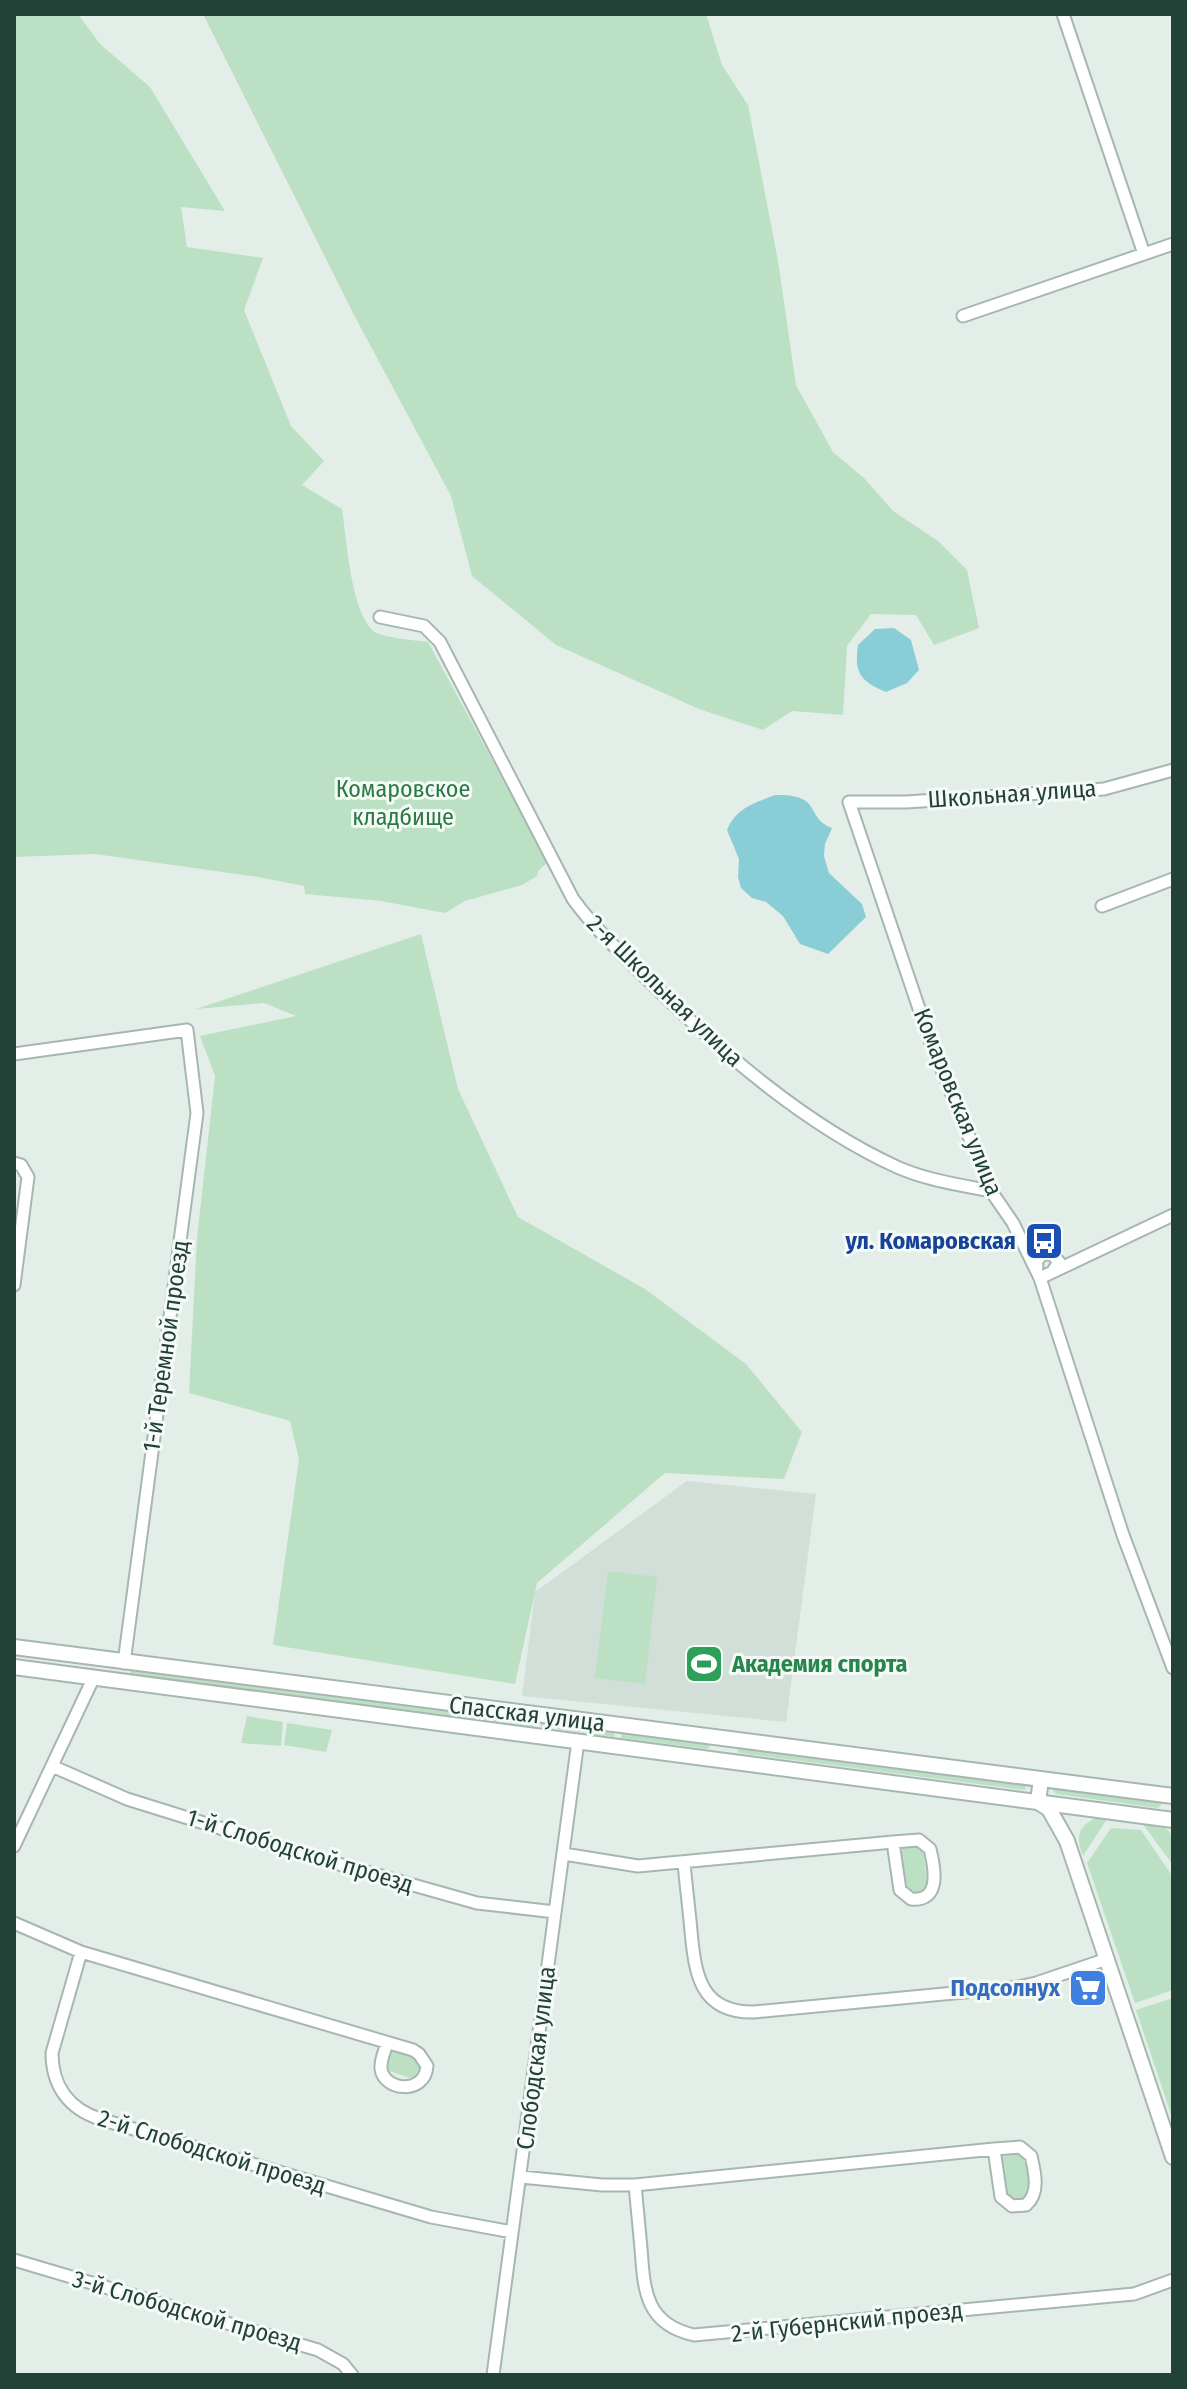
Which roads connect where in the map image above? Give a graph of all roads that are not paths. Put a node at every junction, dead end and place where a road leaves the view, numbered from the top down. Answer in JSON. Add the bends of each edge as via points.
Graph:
{"nodes":[{"id":1,"x":1063,"y":14,"type":"edge"},
{"id":2,"x":1173,"y":244,"type":"edge"},
{"id":3,"x":1144,"y":254,"type":"junction"},
{"id":4,"x":963,"y":316,"type":"dead end"},
{"id":5,"x":380,"y":617,"type":"dead end"},
{"id":6,"x":1173,"y":770,"type":"edge"},
{"id":7,"x":849,"y":802,"type":"joint"},
{"id":8,"x":1173,"y":879,"type":"edge"},
{"id":9,"x":1102,"y":906,"type":"dead end"},
{"id":10,"x":14,"y":1054,"type":"edge"},
{"id":11,"x":14,"y":1163,"type":"edge"},
{"id":12,"x":991,"y":1191,"type":"junction"},
{"id":13,"x":1173,"y":1215,"type":"edge"},
{"id":14,"x":18,"y":1218,"type":"edge"},
{"id":15,"x":1052,"y":1271,"type":"junction"},
{"id":16,"x":1039,"y":1276,"type":"junction"},
{"id":17,"x":14,"y":1285,"type":"edge"},
{"id":18,"x":14,"y":1647,"type":"edge"},
{"id":19,"x":124,"y":1663,"type":"junction"},
{"id":20,"x":14,"y":1667,"type":"edge"},
{"id":21,"x":1173,"y":1668,"type":"edge"},
{"id":22,"x":93,"y":1679,"type":"junction"},
{"id":23,"x":720,"y":1739,"type":"junction"},
{"id":24,"x":578,"y":1741,"type":"junction"},
{"id":25,"x":716,"y":1759,"type":"junction"},
{"id":26,"x":52,"y":1766,"type":"junction"},
{"id":27,"x":1041,"y":1779,"type":"junction"},
{"id":28,"x":1170,"y":1796,"type":"edge"},
{"id":29,"x":1038,"y":1802,"type":"junction"},
{"id":30,"x":1173,"y":1812,"type":"edge"},
{"id":31,"x":1173,"y":1820,"type":"edge"},
{"id":32,"x":893,"y":1842,"type":"junction"},
{"id":33,"x":14,"y":1846,"type":"edge"},
{"id":34,"x":564,"y":1854,"type":"junction"},
{"id":35,"x":684,"y":1863,"type":"junction"},
{"id":36,"x":555,"y":1912,"type":"junction"},
{"id":37,"x":14,"y":1923,"type":"edge"},
{"id":38,"x":81,"y":1952,"type":"junction"},
{"id":39,"x":1107,"y":1959,"type":"junction"},
{"id":40,"x":387,"y":2043,"type":"junction"},
{"id":41,"x":994,"y":2149,"type":"junction"},
{"id":42,"x":1172,"y":2152,"type":"edge"},
{"id":43,"x":521,"y":2177,"type":"junction"},
{"id":44,"x":635,"y":2185,"type":"junction"},
{"id":45,"x":512,"y":2232,"type":"junction"},
{"id":46,"x":14,"y":2260,"type":"edge"},
{"id":47,"x":1173,"y":2280,"type":"edge"},
{"id":48,"x":352,"y":2375,"type":"edge"},
{"id":49,"x":493,"y":2375,"type":"edge"}],
"edges":[{"from":1,"to":3,"type":"street"},
{"from":2,"to":3,"type":"street"},
{"from":3,"to":4,"type":"street"},
{"from":5,"to":12,"type":"street","name":"2-я Школьная улица","via":[[424,626],[440,642],[573,899],[687,1018],[806,1113],[898,1168]]},
{"from":6,"to":7,"type":"street","name":"Школьная улица","via":[[1104,789]]},
{"from":7,"to":12,"type":"street","name":"Комаровская улица","via":[[929,1038]]},
{"from":8,"to":9,"type":"street"},
{"from":10,"to":19,"type":"street","name":"1-й Теремной проезд","via":[[187,1030],[197,1113]]},
{"from":11,"to":14,"type":"street","via":[[28,1177]]},
{"from":12,"to":16,"type":"street","name":"Комаровская улица"},
{"from":13,"to":15,"type":"street"},
{"from":14,"to":17,"type":"street"},
{"from":15,"to":16,"type":"street"},
{"from":15,"to":16,"type":"street","via":[[1059,1262],[1051,1253],[1042,1255],[1036,1261]]},
{"from":16,"to":21,"type":"street","name":"Комаровская улица","via":[[1123,1535]]},
{"from":18,"to":19,"type":"street","name":"Спасская улица"},
{"from":19,"to":23,"type":"street","name":"Спасская улица"},
{"from":20,"to":22,"type":"street","name":"Спасская улица"},
{"from":22,"to":24,"type":"street","name":"Спасская улица"},
{"from":22,"to":26,"type":"street"},
{"from":23,"to":25,"type":"street"},
{"from":23,"to":27,"type":"street","name":"Спасская улица"},
{"from":24,"to":25,"type":"street","name":"Спасская улица"},
{"from":24,"to":34,"type":"street","name":"Слободская улица"},
{"from":25,"to":29,"type":"street","name":"Спасская улица"},
{"from":26,"to":33,"type":"street"},
{"from":26,"to":36,"type":"street","name":"1-й Слободской проезд","via":[[127,1799],[303,1854],[477,1903]]},
{"from":27,"to":28,"type":"street","name":"Спасская улица"},
{"from":27,"to":29,"type":"street"},
{"from":28,"to":30,"type":"street"},
{"from":29,"to":31,"type":"street","name":"Спасская улица"},
{"from":29,"to":39,"type":"street","via":[[1049,1809],[1067,1841]]},
{"from":32,"to":32,"type":"street","via":[[900,1890],[911,1899],[925,1898],[935,1880],[930,1849],[919,1840]]},
{"from":32,"to":35,"type":"street"},
{"from":34,"to":35,"type":"street","via":[[638,1866]]},
{"from":34,"to":36,"type":"street","name":"Слободская улица"},
{"from":35,"to":39,"type":"street","via":[[699,1983],[713,2000],[732,2010],[1018,1987]]},
{"from":36,"to":43,"type":"street","name":"Слободская улица"},
{"from":37,"to":38,"type":"street"},
{"from":38,"to":40,"type":"street"},
{"from":38,"to":45,"type":"street","name":"2-й Слободской проезд","via":[[52,2053],[64,2095],[80,2111],[431,2217]]},
{"from":39,"to":42,"type":"street"},
{"from":40,"to":40,"type":"street","via":[[384,2076],[404,2086],[418,2084],[426,2073],[424,2059]]},
{"from":41,"to":41,"type":"street","via":[[1001,2197],[1012,2206],[1026,2205],[1036,2187],[1031,2156],[1020,2147]]},
{"from":41,"to":44,"type":"street"},
{"from":43,"to":44,"type":"street"},
{"from":43,"to":45,"type":"street","name":"Слободская улица"},
{"from":44,"to":47,"type":"street","name":"2-й Губернский проезд","via":[[649,2303],[672,2328],[694,2335],[1134,2294]]},
{"from":45,"to":49,"type":"street","name":"Слободская улица"},
{"from":46,"to":48,"type":"street","name":"3-й Слободской проезд","via":[[318,2350]]}]}
